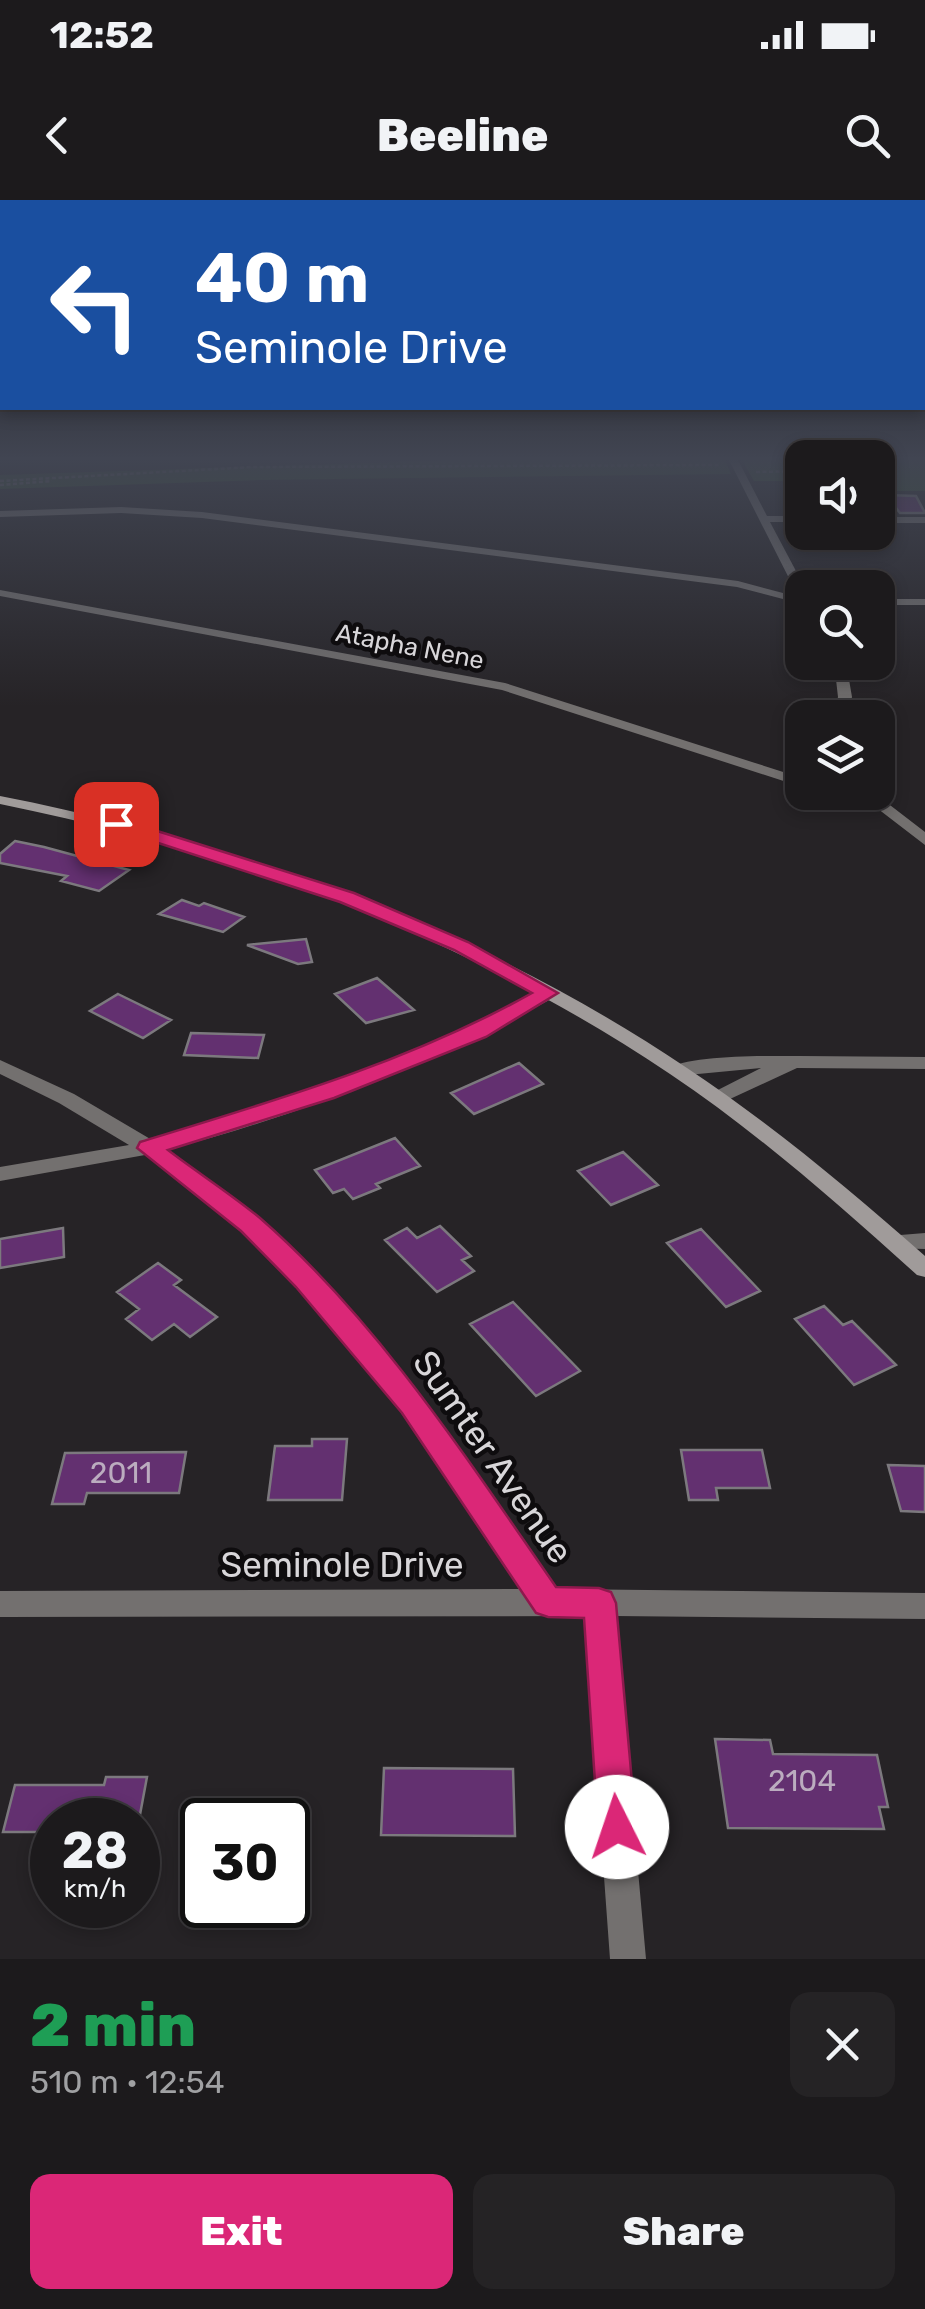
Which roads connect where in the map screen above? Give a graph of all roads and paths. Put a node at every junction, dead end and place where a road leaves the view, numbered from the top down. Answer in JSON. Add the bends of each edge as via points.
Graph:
{"nodes":[{"id":1,"x":412,"y":542,"type":"edge"},
{"id":2,"x":772,"y":542,"type":"edge"},
{"id":3,"x":782,"y":576,"type":"junction"},
{"id":4,"x":785,"y":578,"type":"edge"},
{"id":5,"x":738,"y":584,"type":"junction"},
{"id":6,"x":0,"y":594,"type":"edge"},
{"id":7,"x":785,"y":596,"type":"edge"},
{"id":8,"x":895,"y":602,"type":"edge"},
{"id":9,"x":925,"y":602,"type":"edge"},
{"id":10,"x":785,"y":777,"type":"edge"},
{"id":11,"x":0,"y":800,"type":"edge"},
{"id":12,"x":885,"y":810,"type":"edge"},
{"id":13,"x":925,"y":840,"type":"edge"},
{"id":14,"x":548,"y":993,"type":"junction"},
{"id":15,"x":925,"y":1063,"type":"edge"},
{"id":16,"x":795,"y":1064,"type":"junction"},
{"id":17,"x":0,"y":1066,"type":"edge"},
{"id":18,"x":677,"y":1070,"type":"junction"},
{"id":19,"x":717,"y":1098,"type":"junction"},
{"id":20,"x":149,"y":1148,"type":"junction"},
{"id":21,"x":0,"y":1174,"type":"edge"},
{"id":22,"x":925,"y":1241,"type":"edge"},
{"id":23,"x":896,"y":1242,"type":"junction"},
{"id":24,"x":925,"y":1269,"type":"edge"},
{"id":25,"x":548,"y":1602,"type":"junction"},
{"id":26,"x":599,"y":1603,"type":"junction"},
{"id":27,"x":0,"y":1604,"type":"edge"},
{"id":28,"x":925,"y":1606,"type":"edge"},
{"id":29,"x":628,"y":1959,"type":"edge"}],
"edges":[{"from":1,"to":5,"type":"street"},
{"from":2,"to":3,"type":"street"},
{"from":3,"to":4,"type":"street"},
{"from":3,"to":5,"type":"street"},
{"from":5,"to":7,"type":"street"},
{"from":6,"to":10,"type":"street","name":"Atapha Nene","via":[[505,687]]},
{"from":8,"to":9,"type":"street"},
{"from":11,"to":14,"type":"main road","via":[[116,824],[271,870],[400,918]]},
{"from":12,"to":13,"type":"street"},
{"from":14,"to":18,"type":"main road"},
{"from":14,"to":20,"type":"street","via":[[478,1032],[326,1093]]},
{"from":15,"to":16,"type":"street"},
{"from":16,"to":18,"type":"street","via":[[760,1060]]},
{"from":16,"to":19,"type":"street"},
{"from":17,"to":20,"type":"street","name":"Sumter Avenue"},
{"from":18,"to":19,"type":"main road"},
{"from":19,"to":23,"type":"main road"},
{"from":20,"to":21,"type":"street"},
{"from":20,"to":25,"type":"street","name":"Sumter Avenue","via":[[250,1224],[306,1280],[413,1404]]},
{"from":22,"to":23,"type":"street"},
{"from":23,"to":24,"type":"main road"},
{"from":25,"to":26,"type":"street","name":"Seminole Drive"},
{"from":25,"to":27,"type":"street","name":"Seminole Drive"},
{"from":26,"to":28,"type":"street","name":"Seminole Drive"},
{"from":26,"to":29,"type":"street"}]}
